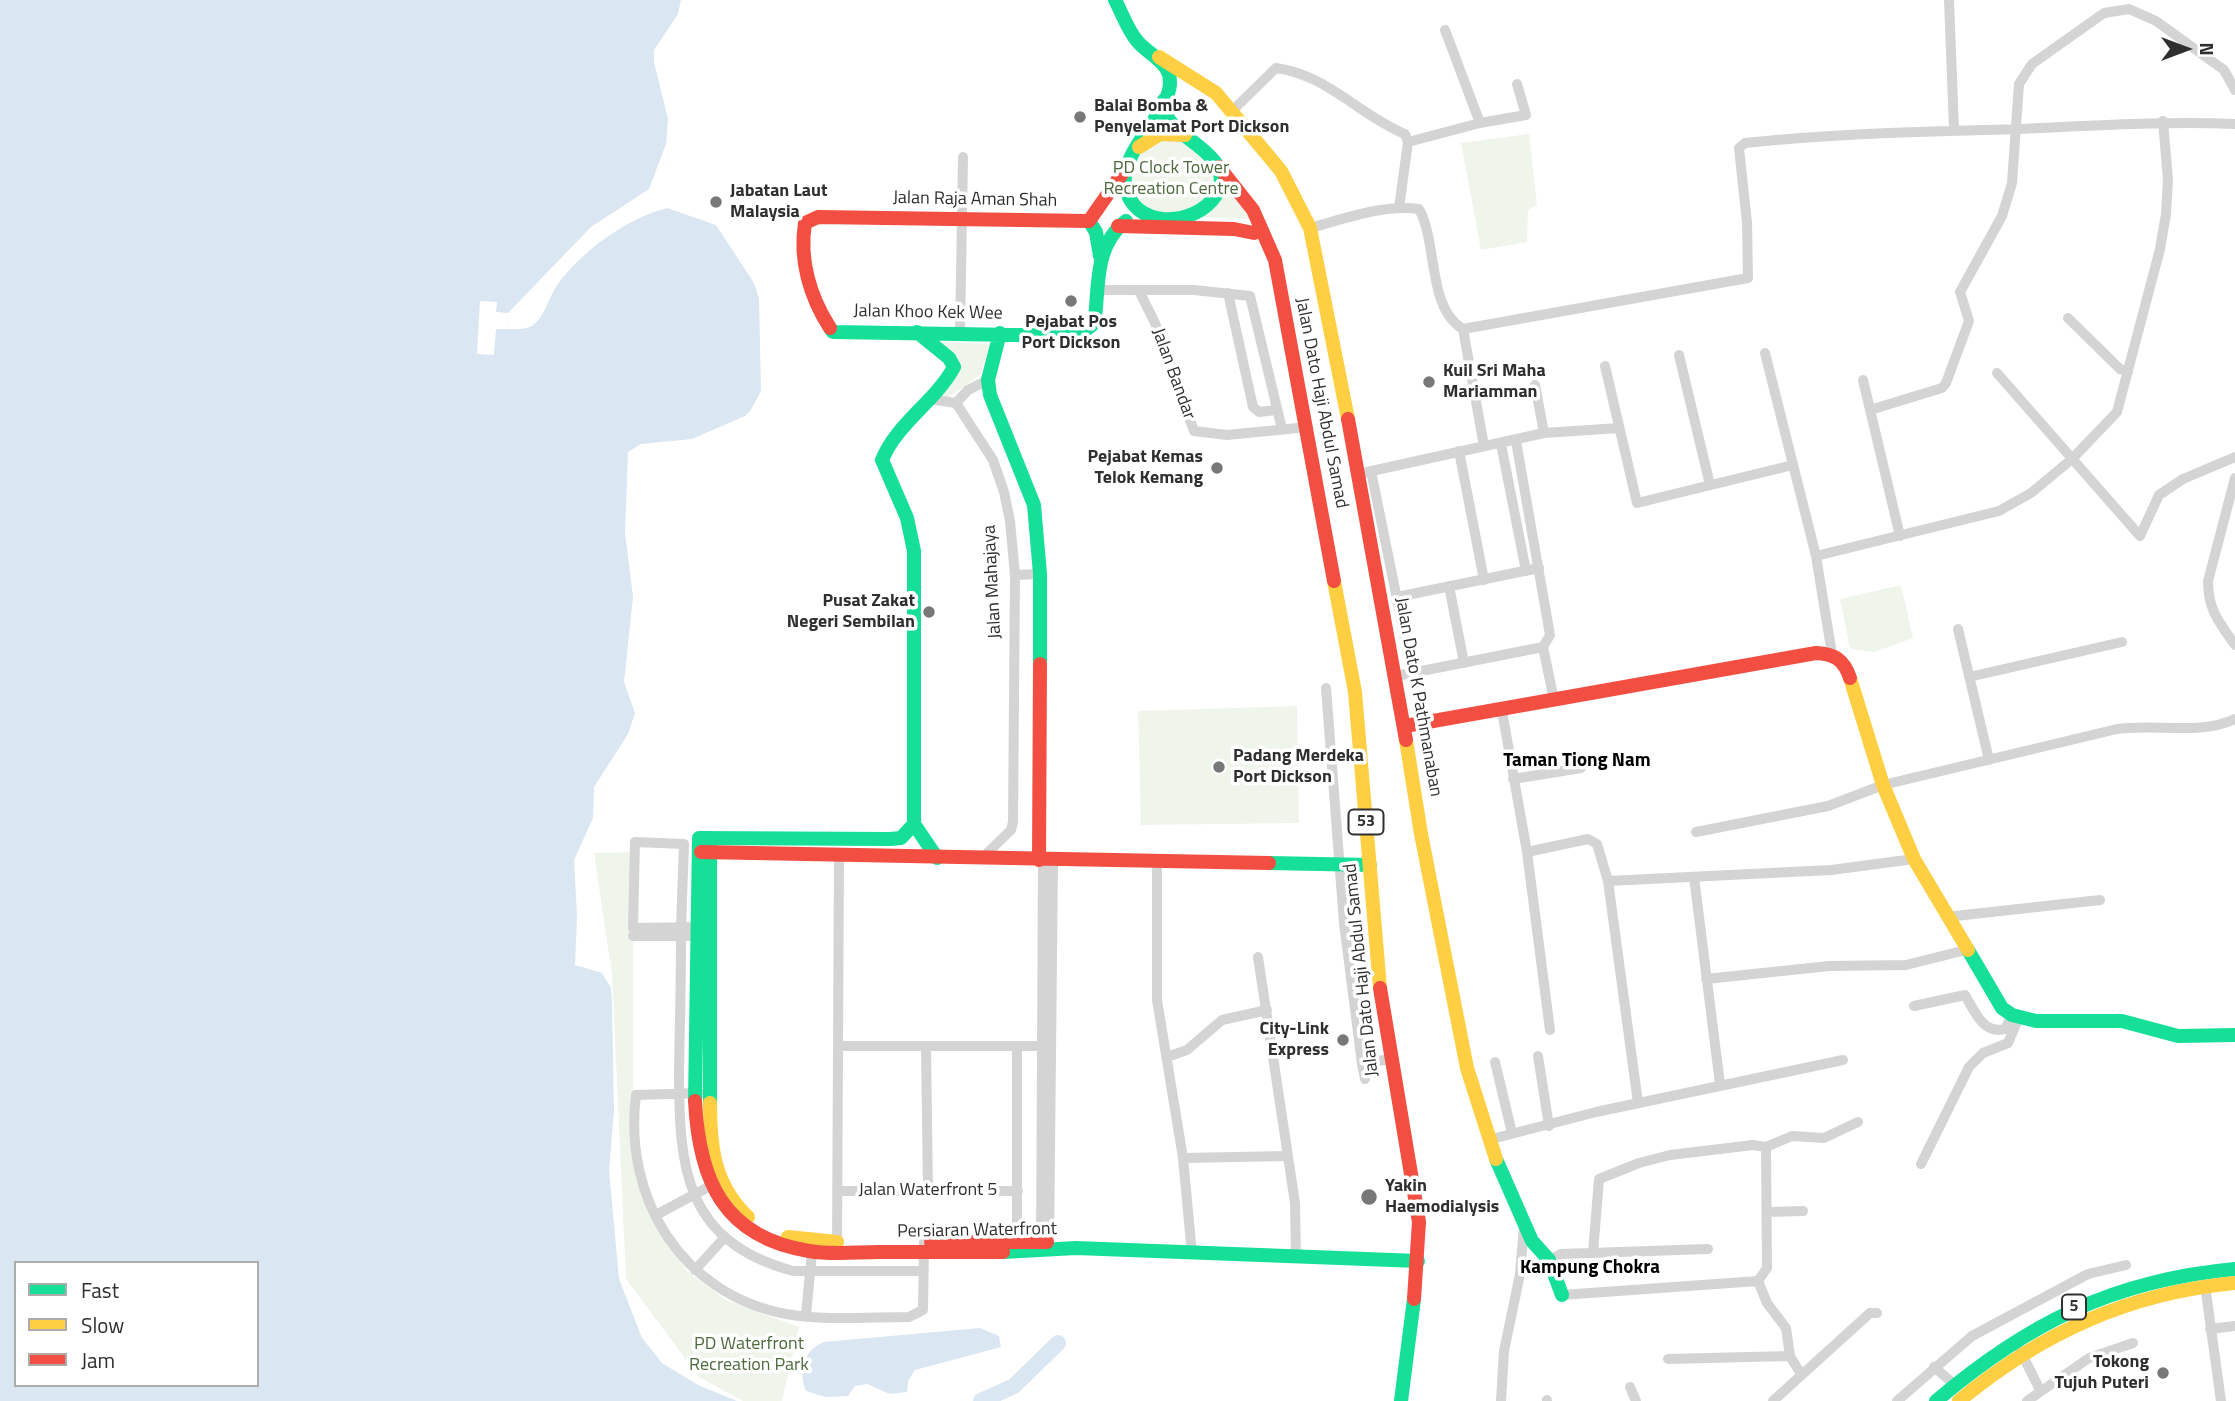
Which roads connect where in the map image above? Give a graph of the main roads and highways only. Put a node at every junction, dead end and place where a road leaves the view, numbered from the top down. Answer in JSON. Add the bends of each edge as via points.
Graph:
{"nodes":[{"id":1,"x":1115,"y":0,"type":"edge"},
{"id":2,"x":1150,"y":54,"type":"junction"},
{"id":3,"x":1167,"y":94,"type":"junction"},
{"id":4,"x":1231,"y":111,"type":"junction"},
{"id":5,"x":1185,"y":135,"type":"junction"},
{"id":6,"x":1135,"y":150,"type":"junction"},
{"id":7,"x":1219,"y":167,"type":"junction"},
{"id":8,"x":1126,"y":168,"type":"junction"},
{"id":9,"x":1153,"y":219,"type":"junction"},
{"id":10,"x":1183,"y":220,"type":"junction"},
{"id":11,"x":1089,"y":221,"type":"junction"},
{"id":12,"x":1118,"y":226,"type":"junction"},
{"id":13,"x":803,"y":231,"type":"joint"},
{"id":14,"x":1254,"y":233,"type":"junction"},
{"id":15,"x":1271,"y":246,"type":"junction"},
{"id":16,"x":1101,"y":258,"type":"junction"},
{"id":17,"x":917,"y":332,"type":"junction"},
{"id":18,"x":1000,"y":333,"type":"junction"},
{"id":19,"x":1405,"y":726,"type":"junction"},
{"id":20,"x":914,"y":824,"type":"junction"},
{"id":21,"x":707,"y":848,"type":"junction"},
{"id":22,"x":937,"y":858,"type":"junction"},
{"id":23,"x":1045,"y":860,"type":"junction"},
{"id":24,"x":1370,"y":865,"type":"junction"},
{"id":25,"x":2235,"y":1035,"type":"edge"},
{"id":26,"x":715,"y":1183,"type":"junction"},
{"id":27,"x":837,"y":1247,"type":"junction"},
{"id":28,"x":924,"y":1247,"type":"junction"},
{"id":29,"x":1045,"y":1247,"type":"junction"},
{"id":30,"x":1418,"y":1261,"type":"junction"},
{"id":31,"x":2235,"y":1269,"type":"edge"},
{"id":32,"x":2235,"y":1283,"type":"edge"},
{"id":33,"x":1562,"y":1295,"type":"road end"},
{"id":34,"x":1401,"y":1401,"type":"edge"},
{"id":35,"x":1936,"y":1401,"type":"edge"},
{"id":36,"x":1959,"y":1401,"type":"edge"}],
"edges":[{"from":1,"to":2,"type":"main road","via":[[1136,40]]},
{"from":2,"to":3,"type":"main road","via":[[1166,68]]},
{"from":2,"to":4,"type":"main road","name":"Jalan Dato K Pathmanaban","via":[[1216,93]]},
{"from":3,"to":4,"type":"main road","name":"Jalan Dato K Pathmanaban","via":[[1177,84],[1187,85]]},
{"from":3,"to":5,"type":"main road","via":[[1169,120]]},
{"from":3,"to":6,"type":"main road"},
{"from":4,"to":19,"type":"main road","name":"Jalan Dato K Pathmanaban","via":[[1281,171],[1310,228],[1364,472]]},
{"from":5,"to":6,"type":"main road","via":[[1168,131],[1153,135]]},
{"from":5,"to":7,"type":"main road"},
{"from":6,"to":8,"type":"main road"},
{"from":7,"to":10,"type":"main road","via":[[1214,197],[1202,211]]},
{"from":7,"to":15,"type":"main road","name":"Jalan Dato Haji Abdul Samad","number":"53","via":[[1256,214]]},
{"from":8,"to":9,"type":"main road","via":[[1129,197]]},
{"from":8,"to":11,"type":"main road"},
{"from":9,"to":10,"type":"main road"},
{"from":9,"to":12,"type":"main road","via":[[1132,219]]},
{"from":10,"to":14,"type":"main road","via":[[1234,224]]},
{"from":11,"to":13,"type":"main road","name":"Jalan Raja Aman Shah","via":[[818,217],[808,220]]},
{"from":11,"to":16,"type":"main road"},
{"from":12,"to":14,"type":"main road"},
{"from":12,"to":16,"type":"main road"},
{"from":13,"to":17,"type":"main road","name":"Jalan Khoo Kek Wee","via":[[819,312],[833,332]]},
{"from":14,"to":15,"type":"main road"},
{"from":15,"to":24,"type":"main road","name":"Jalan Dato Haji Abdul Samad","number":"53","via":[[1355,692]]},
{"from":16,"to":18,"type":"main road","name":"Jalan Khoo Kek Wee","via":[[1092,325],[1078,335]]},
{"from":17,"to":18,"type":"main road","name":"Jalan Khoo Kek Wee"},
{"from":17,"to":20,"type":"main road","via":[[954,364],[951,374],[888,444],[882,460],[907,518],[914,551]]},
{"from":18,"to":23,"type":"main road","via":[[988,380],[995,412],[1034,505],[1040,575]]},
{"from":19,"to":25,"type":"main road","via":[[1816,653],[1832,654],[1846,665],[1883,785],[1914,859],[1994,997],[2015,1016],[2036,1021],[2122,1021],[2178,1036]]},
{"from":19,"to":33,"type":"main road","name":"Jalan Dato K Pathmanaban","via":[[1421,834],[1467,1068],[1488,1140],[1524,1226],[1549,1260]]},
{"from":20,"to":21,"type":"main road","via":[[901,838]]},
{"from":20,"to":22,"type":"main road"},
{"from":21,"to":22,"type":"main road"},
{"from":21,"to":26,"type":"main road","name":"Persiaran Waterfront","via":[[703,1093]]},
{"from":22,"to":23,"type":"main road"},
{"from":23,"to":24,"type":"main road"},
{"from":24,"to":30,"type":"main road","name":"Jalan Dato Haji Abdul Samad","number":"53","via":[[1390,1059],[1419,1222]]},
{"from":26,"to":27,"type":"main road","name":"Persiaran Waterfront","via":[[747,1217],[780,1235]]},
{"from":26,"to":27,"type":"main road","name":"Persiaran Waterfront","via":[[720,1202],[741,1223],[777,1243],[812,1252]]},
{"from":27,"to":28,"type":"main road","name":"Persiaran Waterfront"},
{"from":28,"to":29,"type":"main road","name":"Persiaran Waterfront"},
{"from":28,"to":29,"type":"main road","name":"Persiaran Waterfront","via":[[1017,1241]]},
{"from":29,"to":30,"type":"main road","name":"Persiaran Waterfront"},
{"from":30,"to":34,"type":"main road","name":"Jalan Dato Haji Abdul Samad","number":"53"},
{"from":31,"to":35,"type":"main road","number":"5","via":[[2206,1270],[2115,1289],[2039,1324]]},
{"from":32,"to":36,"type":"main road","number":"5","via":[[2162,1291],[2087,1316],[2022,1353]]}]}
